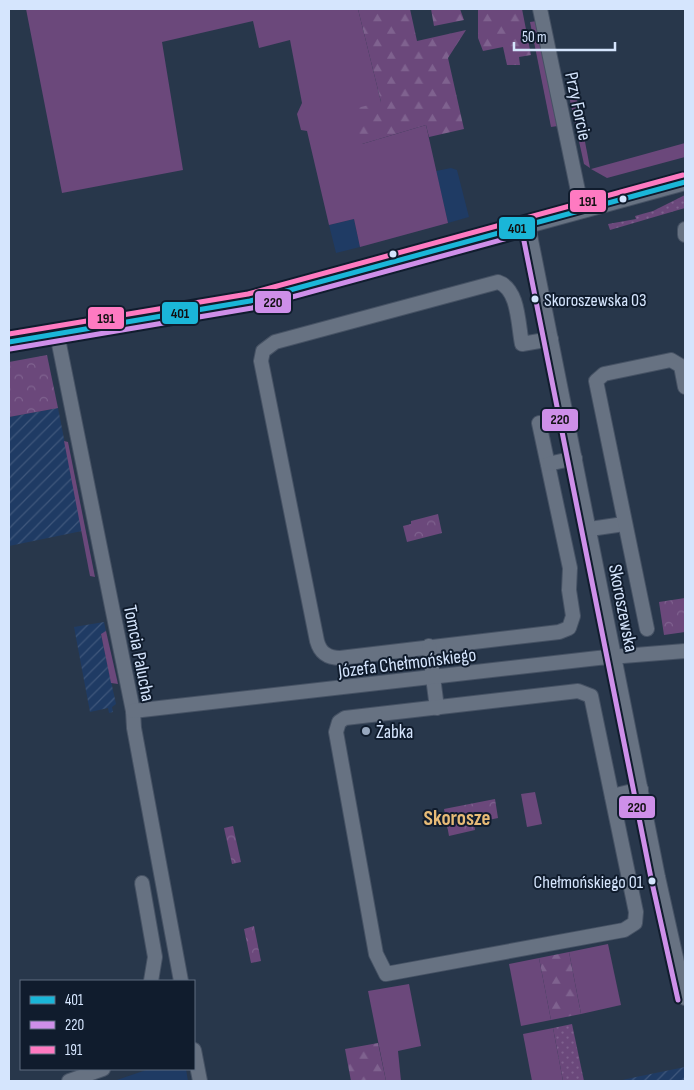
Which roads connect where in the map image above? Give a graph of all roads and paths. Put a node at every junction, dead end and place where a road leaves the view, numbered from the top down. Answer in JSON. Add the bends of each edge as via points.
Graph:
{"nodes":[{"id":1,"x":540,"y":9,"type":"edge"},
{"id":2,"x":685,"y":182,"type":"edge"},
{"id":3,"x":582,"y":210,"type":"junction"},
{"id":4,"x":528,"y":225,"type":"junction"},
{"id":5,"x":685,"y":229,"type":"edge"},
{"id":6,"x":685,"y":235,"type":"edge"},
{"id":7,"x":57,"y":334,"type":"junction"},
{"id":8,"x":551,"y":339,"type":"junction"},
{"id":9,"x":9,"y":342,"type":"edge"},
{"id":10,"x":685,"y":387,"type":"edge"},
{"id":11,"x":539,"y":423,"type":"dead end"},
{"id":12,"x":575,"y":458,"type":"junction"},
{"id":13,"x":548,"y":464,"type":"junction"},
{"id":14,"x":624,"y":524,"type":"junction"},
{"id":15,"x":590,"y":529,"type":"junction"},
{"id":16,"x":646,"y":629,"type":"dead end"},
{"id":17,"x":429,"y":646,"type":"junction"},
{"id":18,"x":685,"y":651,"type":"edge"},
{"id":19,"x":615,"y":657,"type":"junction"},
{"id":20,"x":432,"y":677,"type":"junction"},
{"id":21,"x":436,"y":708,"type":"junction"},
{"id":22,"x":133,"y":711,"type":"junction"},
{"id":23,"x":641,"y":790,"type":"junction"},
{"id":24,"x":612,"y":796,"type":"junction"},
{"id":25,"x":142,"y":884,"type":"dead end"},
{"id":26,"x":151,"y":980,"type":"edge"},
{"id":27,"x":181,"y":980,"type":"edge"},
{"id":28,"x":685,"y":998,"type":"edge"},
{"id":29,"x":195,"y":1055,"type":"edge"},
{"id":30,"x":100,"y":1070,"type":"edge"},
{"id":31,"x":69,"y":1081,"type":"edge"},
{"id":32,"x":200,"y":1081,"type":"edge"}],
"edges":[{"from":1,"to":3,"type":"street","name":"Przy Forcie"},
{"from":2,"to":3,"type":"street"},
{"from":3,"to":4,"type":"street"},
{"from":4,"to":7,"type":"street","via":[[250,301]]},
{"from":4,"to":8,"type":"street","name":"Skoroszewska"},
{"from":5,"to":6,"type":"street"},
{"from":7,"to":9,"type":"street"},
{"from":7,"to":22,"type":"street","name":"Tomcia Palucha"},
{"from":8,"to":12,"type":"street","name":"Skoroszewska"},
{"from":8,"to":17,"type":"street","via":[[522,344],[513,297],[508,288],[498,282],[274,342],[262,351],[261,361],[318,646],[334,658]]},
{"from":10,"to":14,"type":"street","via":[[681,366],[671,360],[598,378],[596,384]]},
{"from":11,"to":13,"type":"street"},
{"from":12,"to":13,"type":"street"},
{"from":12,"to":15,"type":"street","name":"Skoroszewska"},
{"from":13,"to":17,"type":"street","via":[[570,568],[568,590],[572,624],[559,632]]},
{"from":14,"to":15,"type":"street"},
{"from":14,"to":16,"type":"street"},
{"from":15,"to":19,"type":"street","name":"Skoroszewska"},
{"from":17,"to":20,"type":"street"},
{"from":18,"to":19,"type":"street","name":"Józefa Chełmońskiego"},
{"from":19,"to":20,"type":"street","name":"Józefa Chełmońskiego"},
{"from":19,"to":23,"type":"street","name":"Skoroszewska"},
{"from":20,"to":21,"type":"street"},
{"from":20,"to":22,"type":"street","name":"Józefa Chełmońskiego"},
{"from":21,"to":24,"type":"street","via":[[578,691],[591,696]]},
{"from":21,"to":24,"type":"street","via":[[345,718],[336,726],[376,954],[386,974],[624,930],[635,923],[636,912]]},
{"from":22,"to":27,"type":"street","name":"Tomcia Palucha"},
{"from":23,"to":24,"type":"street"},
{"from":23,"to":28,"type":"street","name":"Skoroszewska"},
{"from":25,"to":26,"type":"street","via":[[155,957]]},
{"from":29,"to":32,"type":"street"},
{"from":30,"to":31,"type":"street"}]}
